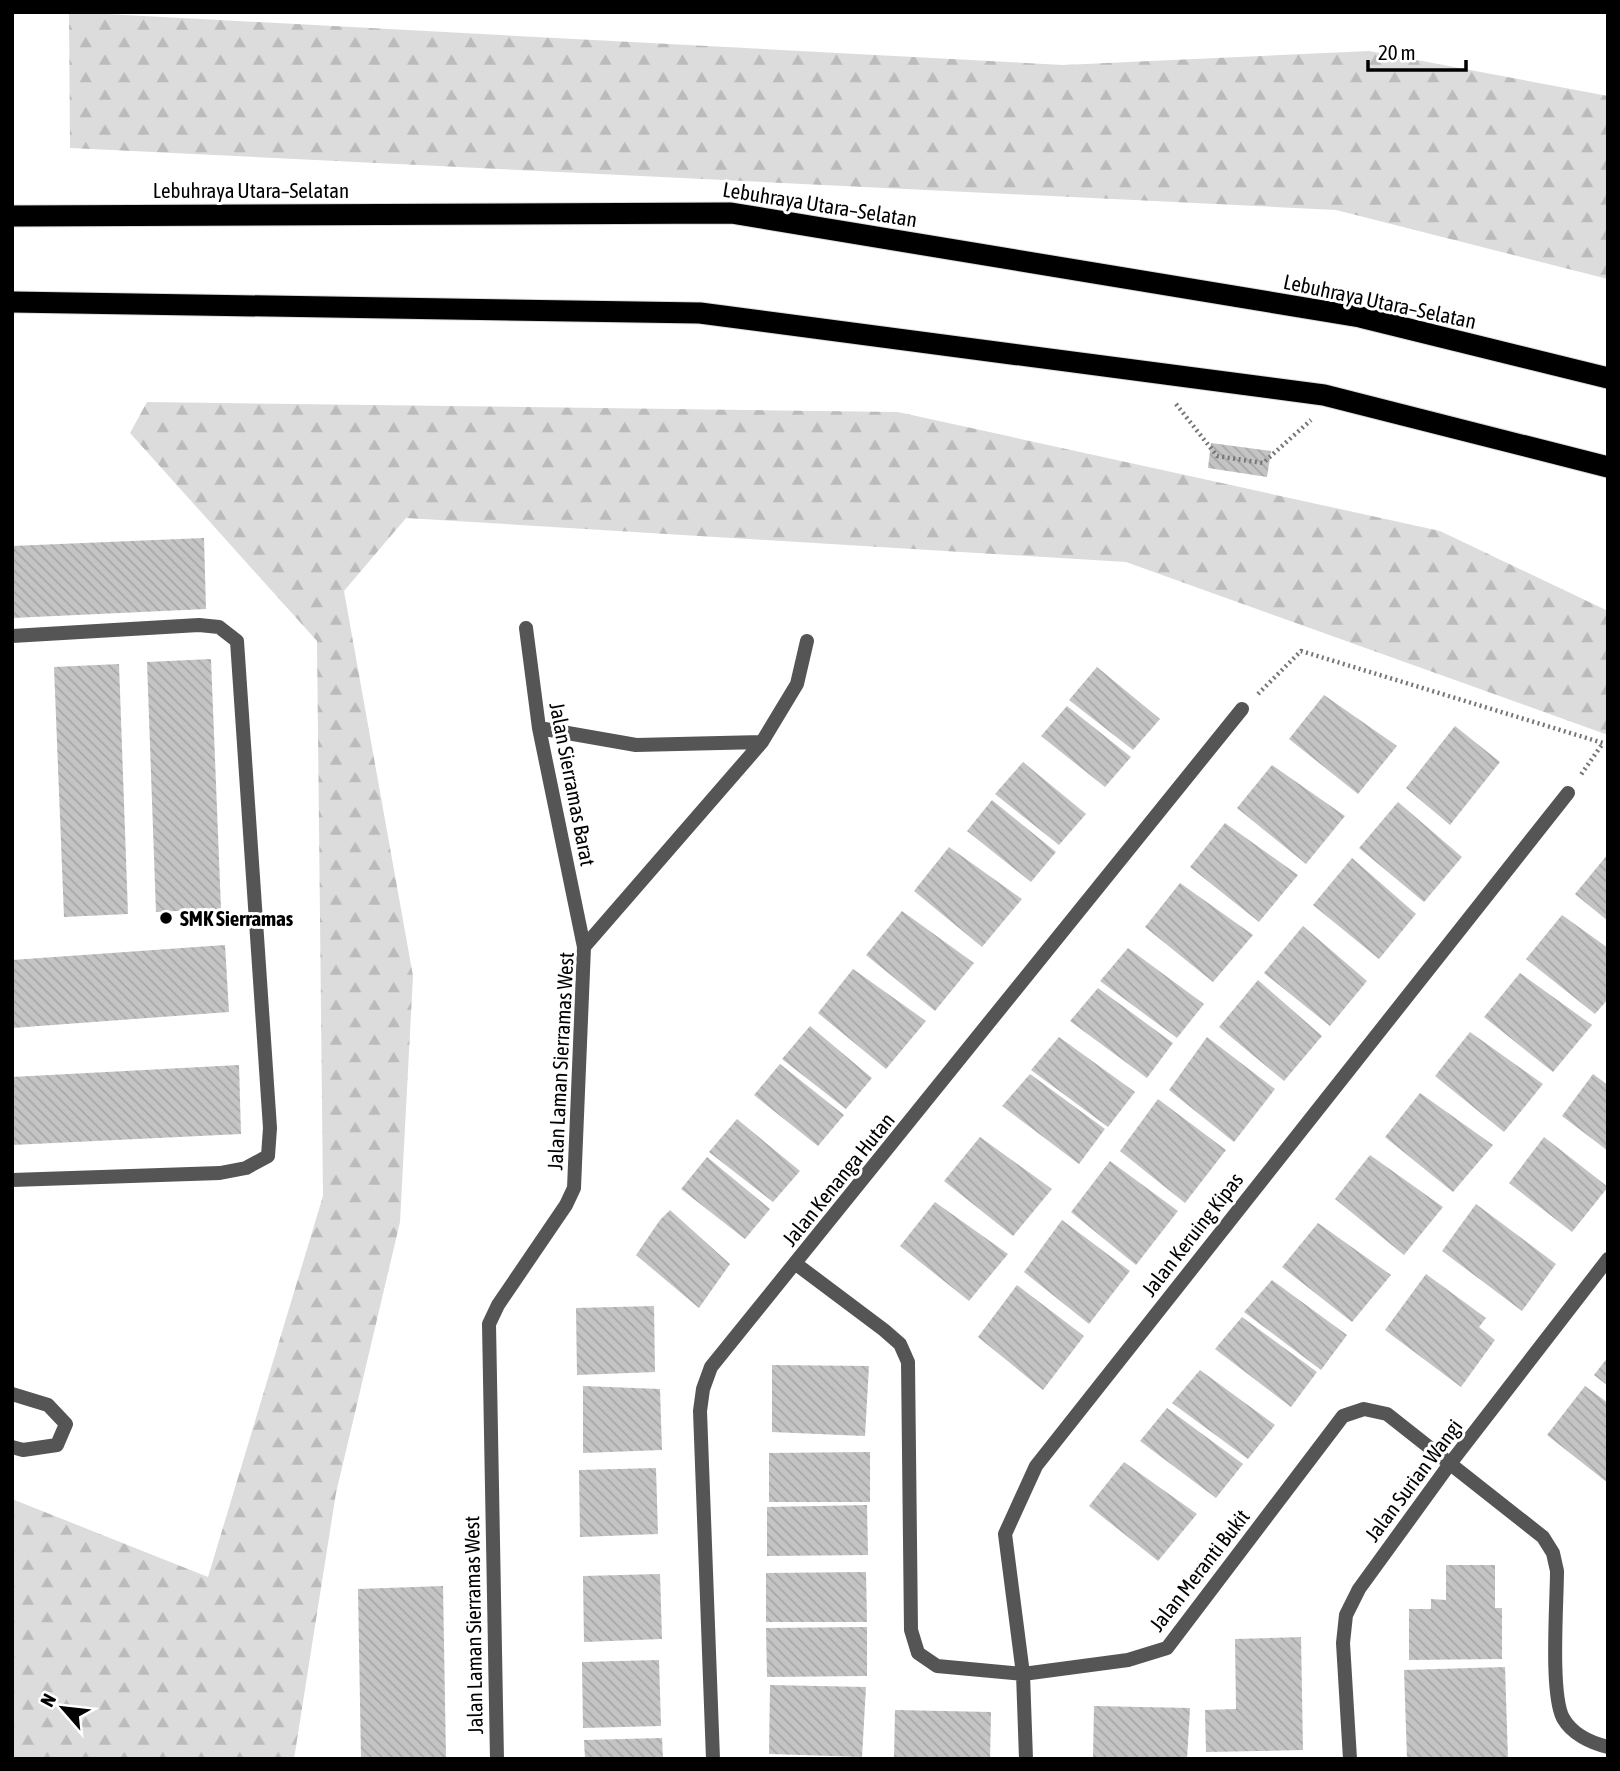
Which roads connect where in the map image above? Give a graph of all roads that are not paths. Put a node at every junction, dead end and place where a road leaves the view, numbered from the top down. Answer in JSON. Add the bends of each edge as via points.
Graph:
{"nodes":[{"id":1,"x":12,"y":216,"type":"edge"},
{"id":2,"x":12,"y":302,"type":"edge"},
{"id":3,"x":1608,"y":378,"type":"edge"},
{"id":4,"x":1608,"y":467,"type":"edge"},
{"id":5,"x":526,"y":628,"type":"dead end"},
{"id":6,"x":12,"y":636,"type":"edge"},
{"id":7,"x":807,"y":641,"type":"dead end"},
{"id":8,"x":1242,"y":709,"type":"road end"},
{"id":9,"x":539,"y":728,"type":"junction"},
{"id":10,"x":762,"y":742,"type":"junction"},
{"id":11,"x":1568,"y":793,"type":"road end"},
{"id":12,"x":584,"y":947,"type":"junction"},
{"id":13,"x":12,"y":1180,"type":"edge"},
{"id":14,"x":1608,"y":1259,"type":"edge"},
{"id":15,"x":796,"y":1264,"type":"junction"},
{"id":16,"x":12,"y":1394,"type":"edge"},
{"id":17,"x":12,"y":1447,"type":"edge"},
{"id":18,"x":1449,"y":1465,"type":"junction"},
{"id":19,"x":1023,"y":1674,"type":"junction"},
{"id":20,"x":1608,"y":1747,"type":"edge"},
{"id":21,"x":497,"y":1759,"type":"edge"},
{"id":22,"x":713,"y":1759,"type":"edge"},
{"id":23,"x":1026,"y":1759,"type":"edge"},
{"id":24,"x":1350,"y":1759,"type":"edge"}],
"edges":[{"from":1,"to":3,"type":"highway","name":"Lebuhraya Utara–Selatan","via":[[730,213],[1360,317]]},
{"from":2,"to":4,"type":"highway","via":[[700,313],[1335,398]]},
{"from":5,"to":9,"type":"street","name":"Jalan Sierramas Barat"},
{"from":6,"to":13,"type":"street","via":[[199,625],[219,627],[237,641],[270,1128],[268,1156],[246,1168],[220,1173]]},
{"from":7,"to":10,"type":"street","name":"Jalan Laman Sierramas West","via":[[797,684]]},
{"from":8,"to":15,"type":"street","name":"Jalan Kenanga Hutan"},
{"from":9,"to":10,"type":"street","via":[[636,745]]},
{"from":9,"to":12,"type":"street","name":"Jalan Sierramas Barat"},
{"from":10,"to":12,"type":"street","name":"Jalan Laman Sierramas West"},
{"from":11,"to":19,"type":"street","name":"Jalan Keruing Kipas","via":[[1036,1466],[1005,1534]]},
{"from":12,"to":21,"type":"street","name":"Jalan Laman Sierramas West","via":[[574,1188],[489,1324]]},
{"from":14,"to":18,"type":"street","name":"Jalan Surian Wangi"},
{"from":15,"to":19,"type":"street","name":"Jalan Meranti Bukit","via":[[900,1344],[908,1363],[911,1630],[918,1653],[937,1666]]},
{"from":15,"to":22,"type":"street","name":"Jalan Kenanga Hutan","via":[[710,1367],[703,1388],[700,1412]]},
{"from":16,"to":17,"type":"street","via":[[48,1405],[66,1423],[57,1445]]},
{"from":18,"to":19,"type":"street","name":"Jalan Meranti Bukit","via":[[1387,1414],[1364,1409],[1343,1416],[1167,1648],[1128,1660]]},
{"from":18,"to":20,"type":"street","name":"Jalan Meranti Bukit","via":[[1543,1537],[1553,1553],[1557,1571],[1557,1698],[1576,1733]]},
{"from":18,"to":24,"type":"street","name":"Jalan Surian Wangi","via":[[1359,1589],[1346,1615],[1343,1643]]},
{"from":19,"to":23,"type":"street","name":"Jalan Keruing Kipas"}]}
